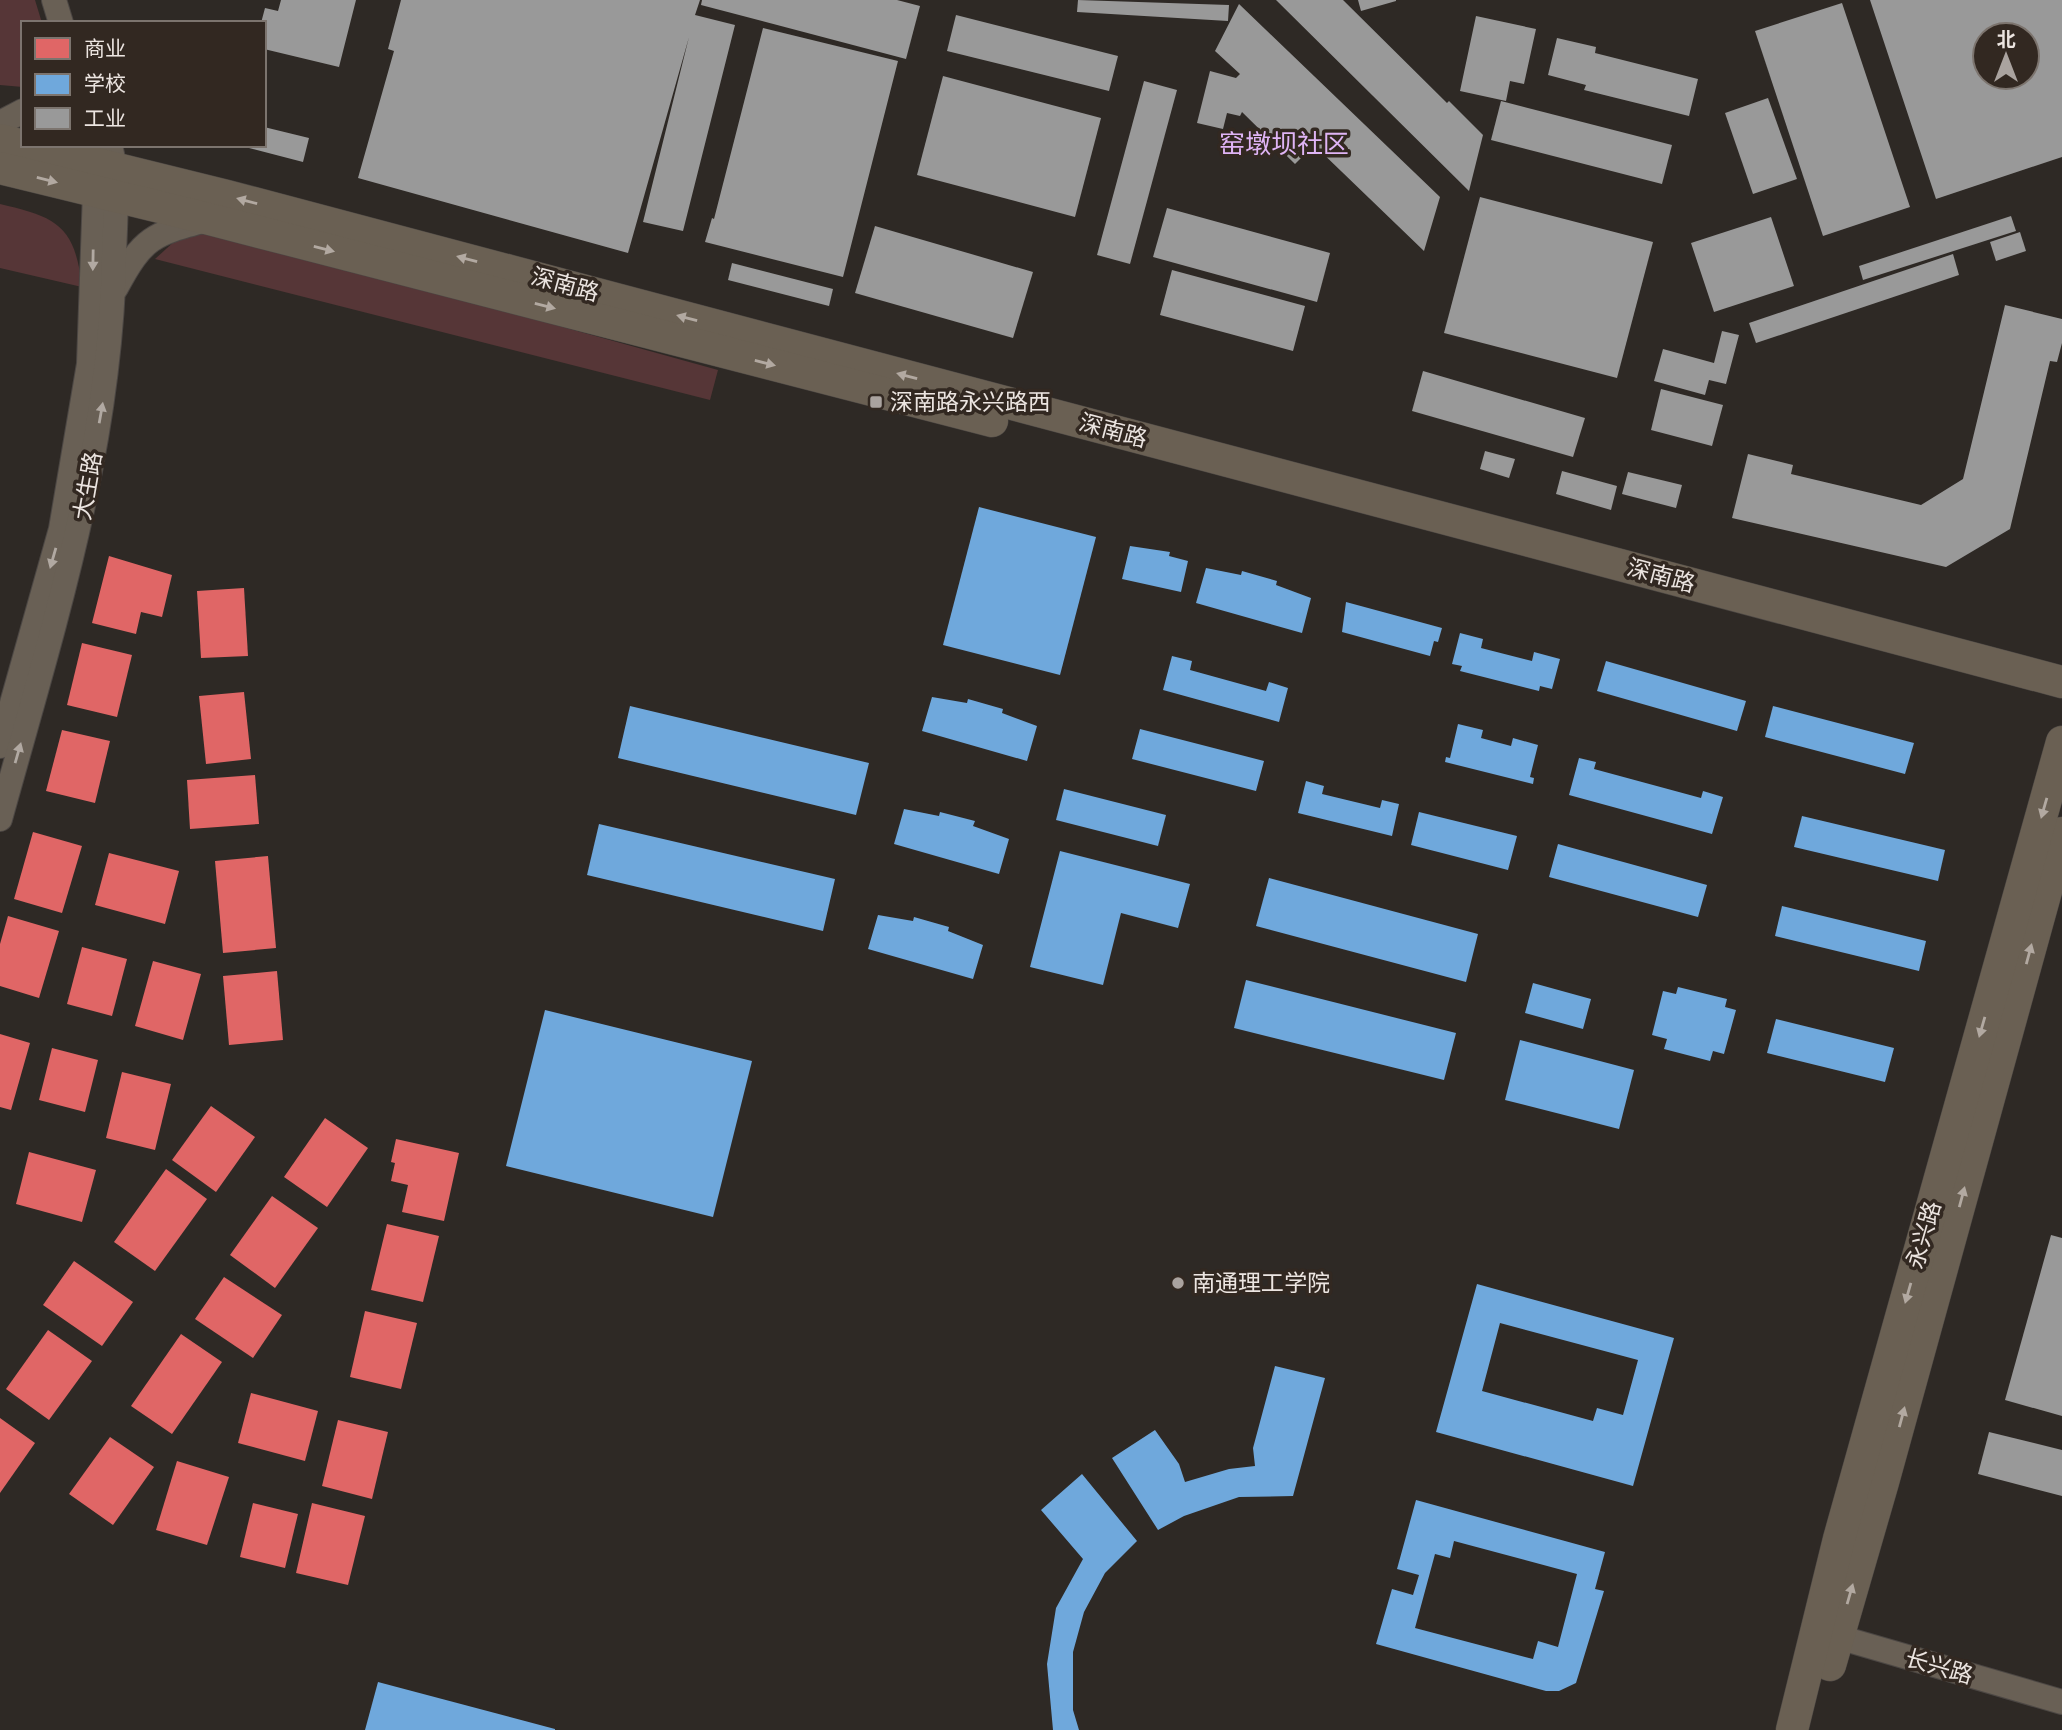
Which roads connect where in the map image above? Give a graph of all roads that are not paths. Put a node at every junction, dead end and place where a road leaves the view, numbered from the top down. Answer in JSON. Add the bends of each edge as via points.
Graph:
{"nodes":[{"id":1,"x":54,"y":0,"type":"edge"},
{"id":2,"x":71,"y":0,"type":"edge"},
{"id":3,"x":60,"y":21,"type":"edge"},
{"id":4,"x":77,"y":21,"type":"edge"},
{"id":5,"x":21,"y":112,"type":"edge"},
{"id":6,"x":0,"y":122,"type":"edge"},
{"id":7,"x":0,"y":140,"type":"edge"},
{"id":8,"x":21,"y":146,"type":"edge"},
{"id":9,"x":26,"y":147,"type":"edge"},
{"id":10,"x":103,"y":168,"type":"edge"},
{"id":11,"x":0,"y":169,"type":"edge"},
{"id":12,"x":209,"y":219,"type":"junction"},
{"id":13,"x":114,"y":291,"type":"junction"},
{"id":14,"x":2062,"y":682,"type":"edge"},
{"id":15,"x":2062,"y":698,"type":"edge"},
{"id":16,"x":2062,"y":742,"type":"edge"},
{"id":17,"x":0,"y":746,"type":"edge"},
{"id":18,"x":0,"y":819,"type":"edge"},
{"id":19,"x":2062,"y":833,"type":"edge"},
{"id":20,"x":1827,"y":1634,"type":"junction"},
{"id":21,"x":2062,"y":1702,"type":"edge"},
{"id":22,"x":1792,"y":1730,"type":"edge"},
{"id":23,"x":1812,"y":1730,"type":"edge"}],
"edges":[{"from":1,"to":3,"type":"street"},
{"from":2,"to":4,"type":"street"},
{"from":5,"to":6,"type":"street"},
{"from":7,"to":8,"type":"main road","name":"深南路"},
{"from":9,"to":10,"type":"main road","name":"深南路"},
{"from":11,"to":10,"type":"main road","name":"深南路","one_way":true},
{"from":10,"to":12,"type":"main road","name":"深南路"},
{"from":10,"to":13,"type":"street","name":"大生路"},
{"from":14,"to":10,"type":"main road","name":"深南路","one_way":true},
{"from":10,"to":17,"type":"street","name":"大生路","one_way":true,"via":[[89,364],[61,529]]},
{"from":12,"to":13,"type":"street","via":[[162,231],[135,251]]},
{"from":12,"to":15,"type":"main road","name":"深南路","one_way":true},
{"from":18,"to":13,"type":"street","name":"大生路","one_way":true,"via":[[80,532],[109,369]]},
{"from":16,"to":20,"type":"main road","name":"永兴路","one_way":true,"via":[[1839,1539]]},
{"from":20,"to":19,"type":"main road","name":"永兴路","one_way":true,"via":[[1883,1482]]},
{"from":20,"to":21,"type":"street","name":"长兴路"},
{"from":20,"to":22,"type":"main road","name":"永兴路"},
{"from":20,"to":23,"type":"main road","name":"永兴路"}]}
